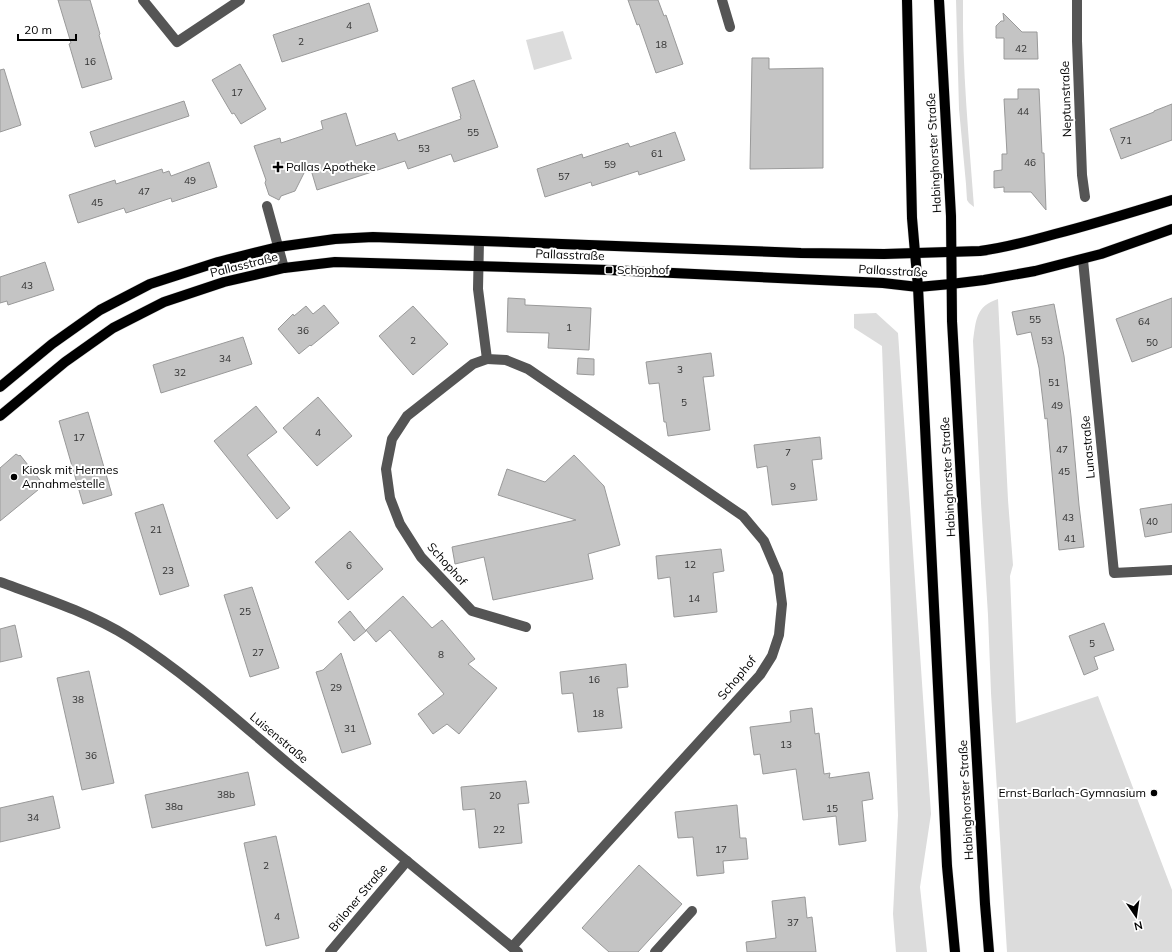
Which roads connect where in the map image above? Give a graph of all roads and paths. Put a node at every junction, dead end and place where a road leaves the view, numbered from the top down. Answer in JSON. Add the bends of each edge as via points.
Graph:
{"nodes":[{"id":1,"x":143,"y":0,"type":"edge"},
{"id":2,"x":240,"y":0,"type":"edge"},
{"id":3,"x":722,"y":0,"type":"edge"},
{"id":4,"x":907,"y":0,"type":"edge"},
{"id":5,"x":939,"y":0,"type":"edge"},
{"id":6,"x":1077,"y":0,"type":"edge"},
{"id":7,"x":730,"y":27,"type":"dead end"},
{"id":8,"x":1085,"y":197,"type":"dead end"},
{"id":9,"x":1172,"y":200,"type":"edge"},
{"id":10,"x":267,"y":206,"type":"dead end"},
{"id":11,"x":1172,"y":229,"type":"edge"},
{"id":12,"x":479,"y":241,"type":"junction"},
{"id":13,"x":278,"y":247,"type":"junction"},
{"id":14,"x":952,"y":252,"type":"junction"},
{"id":15,"x":915,"y":254,"type":"junction"},
{"id":16,"x":1083,"y":260,"type":"junction"},
{"id":17,"x":478,"y":266,"type":"junction"},
{"id":18,"x":284,"y":268,"type":"junction"},
{"id":19,"x":951,"y":284,"type":"junction"},
{"id":20,"x":918,"y":287,"type":"junction"},
{"id":21,"x":487,"y":359,"type":"junction"},
{"id":22,"x":0,"y":387,"type":"edge"},
{"id":23,"x":0,"y":416,"type":"edge"},
{"id":24,"x":1172,"y":570,"type":"edge"},
{"id":25,"x":0,"y":582,"type":"edge"},
{"id":26,"x":526,"y":628,"type":"dead end"},
{"id":27,"x":407,"y":861,"type":"junction"},
{"id":28,"x":692,"y":911,"type":"dead end"},
{"id":29,"x":515,"y":950,"type":"edge"},
{"id":30,"x":330,"y":952,"type":"edge"},
{"id":31,"x":655,"y":952,"type":"edge"},
{"id":32,"x":954,"y":952,"type":"edge"},
{"id":33,"x":989,"y":952,"type":"edge"}],
"edges":[{"from":1,"to":2,"type":"street","via":[[176,42]]},
{"from":3,"to":7,"type":"street"},
{"from":4,"to":15,"type":"main road","name":"Habinghorster Straße"},
{"from":5,"to":14,"type":"main road","name":"Habinghorster Straße"},
{"from":6,"to":8,"type":"street","name":"Neptunstraße","via":[[1076,41]]},
{"from":9,"to":14,"type":"main road","name":"Pallasstraße","via":[[1038,239],[990,250]]},
{"from":10,"to":13,"type":"street"},
{"from":11,"to":16,"type":"main road","name":"Pallasstraße"},
{"from":12,"to":13,"type":"main road","name":"Pallasstraße","via":[[373,237]]},
{"from":12,"to":15,"type":"main road","name":"Pallasstraße","via":[[801,253]]},
{"from":12,"to":17,"type":"street"},
{"from":13,"to":18,"type":"street"},
{"from":13,"to":22,"type":"main road","name":"Pallasstraße","via":[[218,262],[150,284],[100,310],[52,344]]},
{"from":14,"to":15,"type":"main road","name":"Pallasstraße"},
{"from":14,"to":19,"type":"main road","name":"Habinghorster Straße"},
{"from":15,"to":20,"type":"main road","name":"Habinghorster Straße"},
{"from":16,"to":19,"type":"main road","name":"Pallasstraße","via":[[1035,271]]},
{"from":16,"to":24,"type":"street","name":"Lunastraße","via":[[1114,573]]},
{"from":17,"to":18,"type":"main road","name":"Pallasstraße","via":[[336,262]]},
{"from":17,"to":20,"type":"main road","name":"Pallasstraße","via":[[872,282]]},
{"from":17,"to":21,"type":"street","via":[[478,289]]},
{"from":18,"to":23,"type":"main road","name":"Pallasstraße","via":[[224,282],[164,302],[113,328],[65,362]]},
{"from":19,"to":20,"type":"main road","name":"Pallasstraße"},
{"from":19,"to":33,"type":"main road","name":"Habinghorster Straße","via":[[984,904]]},
{"from":20,"to":32,"type":"main road","name":"Habinghorster Straße","via":[[947,866]]},
{"from":21,"to":26,"type":"street","name":"Schophof","via":[[473,364],[407,416],[392,439],[386,469],[390,498],[400,524],[420,557],[472,610]]},
{"from":21,"to":29,"type":"street","name":"Schophof","via":[[506,360],[528,369],[743,516],[764,541],[778,574],[782,604],[779,635],[772,656],[760,675]]},
{"from":25,"to":27,"type":"street","name":"Luisenstraße","via":[[70,608],[130,638],[184,676]]},
{"from":27,"to":29,"type":"street","name":"Luisenstraße"},
{"from":27,"to":30,"type":"street","name":"Briloner Straße"},
{"from":28,"to":31,"type":"street"}]}
